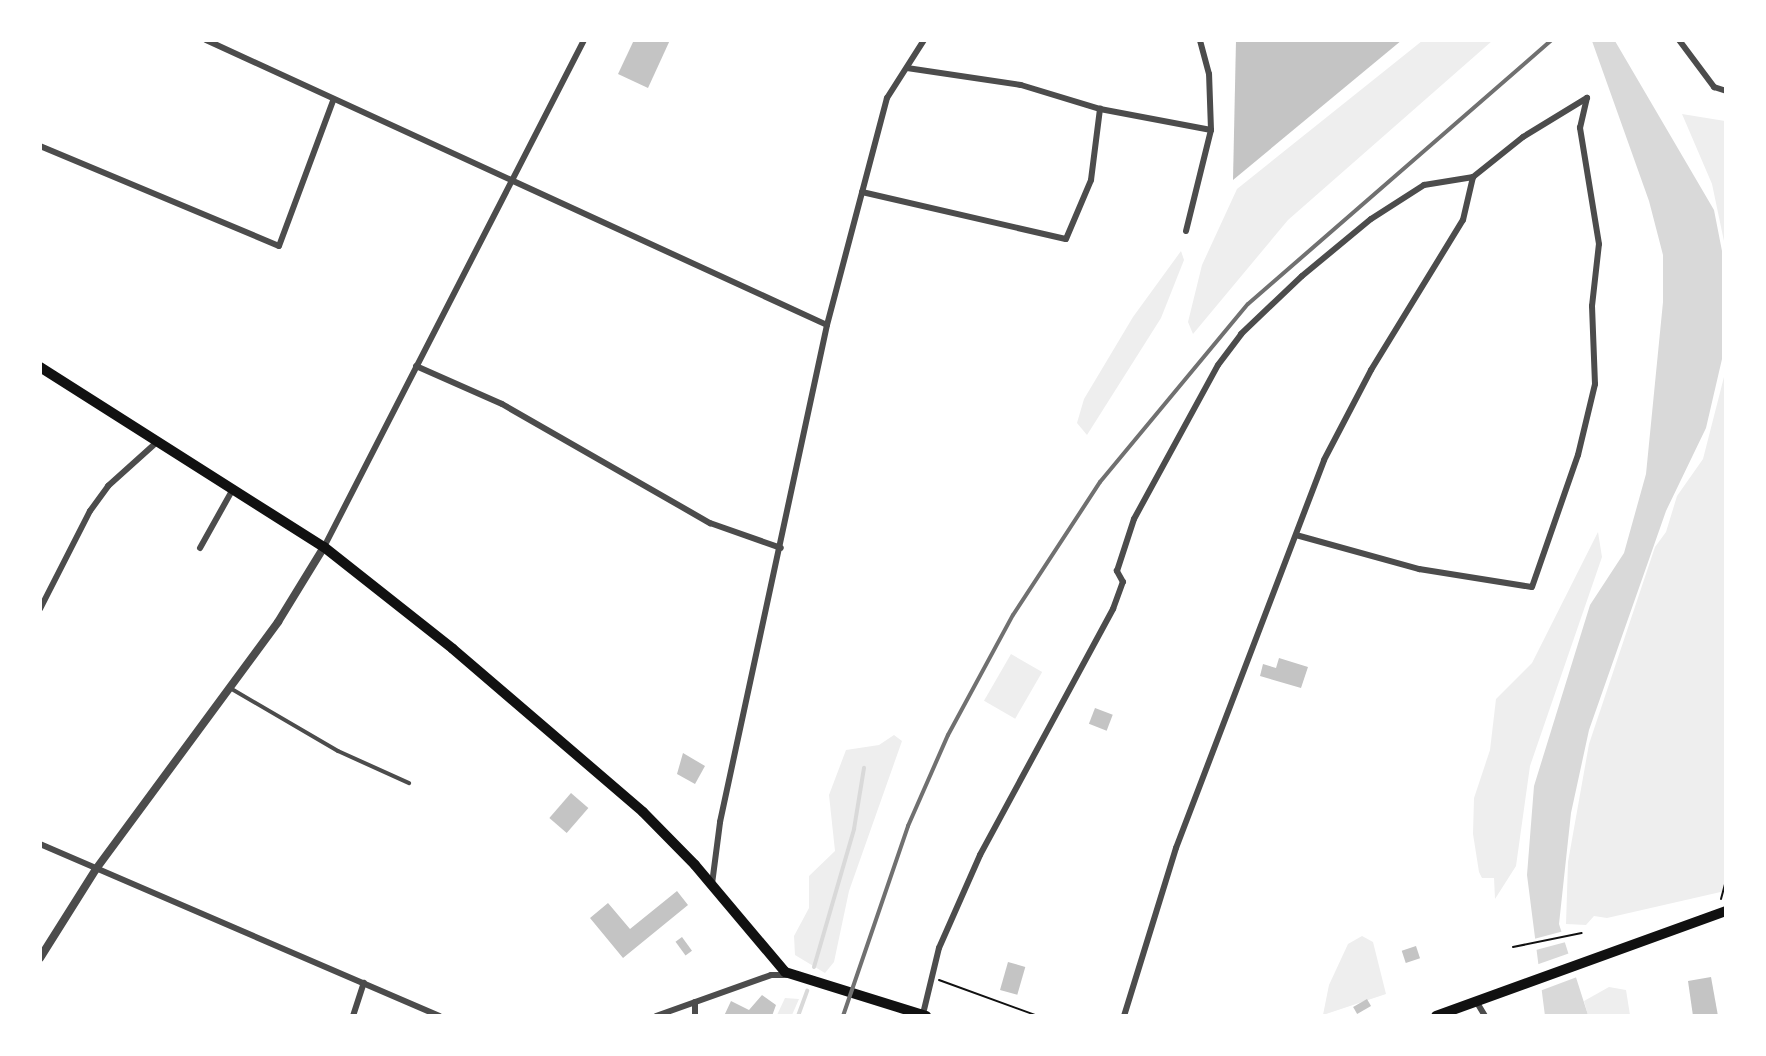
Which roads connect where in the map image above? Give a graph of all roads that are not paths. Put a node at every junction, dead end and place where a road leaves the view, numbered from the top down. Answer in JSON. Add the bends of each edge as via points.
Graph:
{"nodes":[{"id":1,"x":206,"y":40,"type":"edge"},
{"id":2,"x":584,"y":40,"type":"edge"},
{"id":3,"x":924,"y":40,"type":"edge"},
{"id":4,"x":1200,"y":40,"type":"edge"},
{"id":5,"x":1679,"y":40,"type":"edge"},
{"id":6,"x":907,"y":68,"type":"junction"},
{"id":7,"x":1725,"y":91,"type":"edge"},
{"id":8,"x":333,"y":101,"type":"junction"},
{"id":9,"x":1100,"y":109,"type":"junction"},
{"id":10,"x":1211,"y":130,"type":"junction"},
{"id":11,"x":40,"y":146,"type":"edge"},
{"id":12,"x":1473,"y":177,"type":"junction"},
{"id":13,"x":511,"y":183,"type":"junction"},
{"id":14,"x":862,"y":192,"type":"junction"},
{"id":15,"x":1185,"y":231,"type":"dead end"},
{"id":16,"x":826,"y":325,"type":"junction"},
{"id":17,"x":416,"y":366,"type":"junction"},
{"id":18,"x":40,"y":367,"type":"edge"},
{"id":19,"x":158,"y":441,"type":"junction"},
{"id":20,"x":233,"y":489,"type":"junction"},
{"id":21,"x":1296,"y":535,"type":"junction"},
{"id":22,"x":324,"y":547,"type":"junction"},
{"id":23,"x":782,"y":548,"type":"junction"},
{"id":24,"x":200,"y":549,"type":"dead end"},
{"id":25,"x":40,"y":609,"type":"edge"},
{"id":26,"x":229,"y":687,"type":"junction"},
{"id":27,"x":409,"y":783,"type":"dead end"},
{"id":28,"x":40,"y":844,"type":"edge"},
{"id":29,"x":96,"y":869,"type":"junction"},
{"id":30,"x":712,"y":884,"type":"junction"},
{"id":31,"x":1725,"y":911,"type":"edge"},
{"id":32,"x":40,"y":958,"type":"edge"},
{"id":33,"x":792,"y":975,"type":"junction"},
{"id":34,"x":364,"y":983,"type":"junction"},
{"id":35,"x":1476,"y":1000,"type":"junction"},
{"id":36,"x":695,"y":1002,"type":"junction"},
{"id":37,"x":925,"y":1015,"type":"edge"},
{"id":38,"x":352,"y":1016,"type":"edge"},
{"id":39,"x":440,"y":1016,"type":"edge"},
{"id":40,"x":656,"y":1016,"type":"edge"},
{"id":41,"x":695,"y":1016,"type":"edge"},
{"id":42,"x":1124,"y":1016,"type":"edge"},
{"id":43,"x":1436,"y":1016,"type":"edge"},
{"id":44,"x":1485,"y":1016,"type":"edge"}],
"edges":[{"from":1,"to":8,"type":"street"},
{"from":2,"to":13,"type":"street"},
{"from":3,"to":6,"type":"street"},
{"from":4,"to":10,"type":"street","via":[[1209,74]]},
{"from":5,"to":7,"type":"street","via":[[1714,87]]},
{"from":6,"to":9,"type":"street","via":[[1021,85]]},
{"from":6,"to":14,"type":"street","via":[[887,98]]},
{"from":8,"to":11,"type":"street","via":[[279,246]]},
{"from":8,"to":13,"type":"street"},
{"from":9,"to":10,"type":"street"},
{"from":9,"to":14,"type":"street","via":[[1091,180],[1066,239]]},
{"from":10,"to":15,"type":"street"},
{"from":12,"to":21,"type":"street","via":[[1463,220],[1371,370],[1324,460]]},
{"from":12,"to":21,"type":"street","via":[[1523,137],[1587,98],[1580,128],[1599,244],[1592,306],[1595,384],[1578,455],[1532,587],[1419,568]]},
{"from":12,"to":37,"type":"street","via":[[1424,184],[1371,219],[1302,276],[1242,334],[1218,365],[1134,519],[1117,571],[1122,582],[1113,609],[980,855],[939,948]]},
{"from":13,"to":16,"type":"street"},
{"from":13,"to":17,"type":"street"},
{"from":14,"to":16,"type":"street"},
{"from":16,"to":23,"type":"street"},
{"from":17,"to":22,"type":"street"},
{"from":17,"to":23,"type":"street","via":[[502,404],[710,523]]},
{"from":18,"to":19,"type":"main road"},
{"from":19,"to":20,"type":"main road"},
{"from":19,"to":25,"type":"street","via":[[108,486],[90,511]]},
{"from":20,"to":22,"type":"main road"},
{"from":20,"to":24,"type":"street"},
{"from":21,"to":42,"type":"street","via":[[1176,848]]},
{"from":22,"to":26,"type":"street"},
{"from":22,"to":30,"type":"main road","via":[[553,732]]},
{"from":23,"to":30,"type":"street","via":[[720,822]]},
{"from":26,"to":27,"type":"lane","via":[[338,751]]},
{"from":26,"to":29,"type":"street"},
{"from":28,"to":29,"type":"street"},
{"from":29,"to":32,"type":"street"},
{"from":29,"to":34,"type":"street"},
{"from":30,"to":33,"type":"main road","via":[[758,944]]},
{"from":31,"to":35,"type":"main road"},
{"from":33,"to":36,"type":"street","via":[[771,975]]},
{"from":33,"to":37,"type":"main road"},
{"from":34,"to":38,"type":"street"},
{"from":34,"to":39,"type":"street"},
{"from":35,"to":43,"type":"main road"},
{"from":35,"to":44,"type":"street"},
{"from":36,"to":40,"type":"street"},
{"from":36,"to":41,"type":"street"}]}
